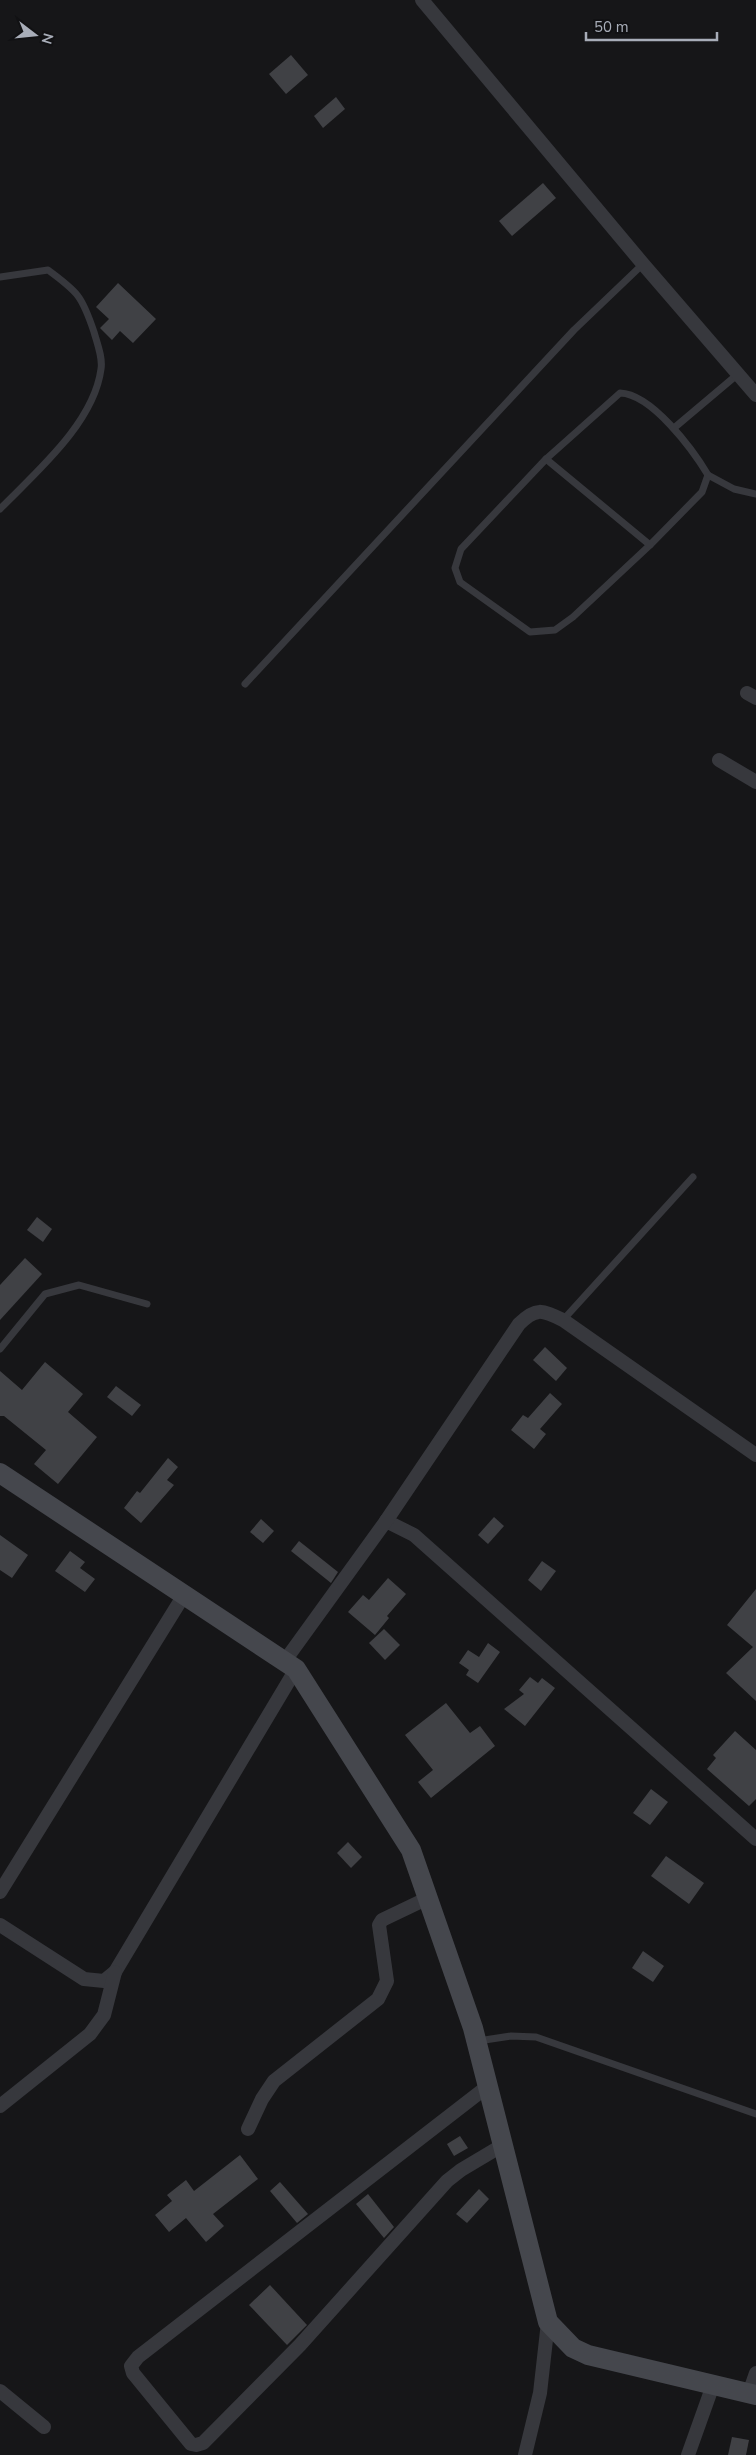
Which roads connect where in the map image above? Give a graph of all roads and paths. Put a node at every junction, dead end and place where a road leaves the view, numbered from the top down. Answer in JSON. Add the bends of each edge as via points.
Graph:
{"nodes":[{"id":1,"x":422,"y":0,"type":"edge"},
{"id":2,"x":643,"y":264,"type":"junction"},
{"id":3,"x":0,"y":277,"type":"edge"},
{"id":4,"x":738,"y":374,"type":"junction"},
{"id":5,"x":756,"y":395,"type":"edge"},
{"id":6,"x":674,"y":428,"type":"junction"},
{"id":7,"x":546,"y":459,"type":"junction"},
{"id":8,"x":708,"y":475,"type":"junction"},
{"id":9,"x":756,"y":494,"type":"edge"},
{"id":10,"x":0,"y":509,"type":"edge"},
{"id":11,"x":650,"y":544,"type":"junction"},
{"id":12,"x":245,"y":684,"type":"dead end"},
{"id":13,"x":719,"y":760,"type":"dead end"},
{"id":14,"x":756,"y":782,"type":"edge"},
{"id":15,"x":693,"y":1177,"type":"dead end"},
{"id":16,"x":147,"y":1304,"type":"dead end"},
{"id":17,"x":563,"y":1320,"type":"junction"},
{"id":18,"x":0,"y":1348,"type":"edge"},
{"id":19,"x":756,"y":1455,"type":"edge"},
{"id":20,"x":0,"y":1474,"type":"edge"},
{"id":21,"x":386,"y":1521,"type":"junction"},
{"id":22,"x":184,"y":1596,"type":"junction"},
{"id":23,"x":290,"y":1666,"type":"junction"},
{"id":24,"x":756,"y":1839,"type":"edge"},
{"id":25,"x":0,"y":1892,"type":"edge"},
{"id":26,"x":428,"y":1898,"type":"junction"},
{"id":27,"x":0,"y":1925,"type":"edge"},
{"id":28,"x":115,"y":1972,"type":"junction"},
{"id":29,"x":477,"y":2041,"type":"junction"},
{"id":30,"x":488,"y":2086,"type":"junction"},
{"id":31,"x":0,"y":2106,"type":"edge"},
{"id":32,"x":756,"y":2114,"type":"edge"},
{"id":33,"x":248,"y":2129,"type":"dead end"},
{"id":34,"x":503,"y":2145,"type":"junction"},
{"id":35,"x":548,"y":2322,"type":"junction"},
{"id":36,"x":756,"y":2373,"type":"edge"},
{"id":37,"x":713,"y":2385,"type":"junction"},
{"id":38,"x":0,"y":2391,"type":"edge"},
{"id":39,"x":752,"y":2394,"type":"edge"},
{"id":40,"x":44,"y":2427,"type":"dead end"},
{"id":41,"x":525,"y":2455,"type":"edge"},
{"id":42,"x":688,"y":2455,"type":"edge"}],
"edges":[{"from":1,"to":2,"type":"street"},
{"from":2,"to":4,"type":"street"},
{"from":2,"to":12,"type":"lane","via":[[574,330]]},
{"from":3,"to":10,"type":"lane","via":[[48,270],[70,286],[80,296],[89,318],[102,368],[92,399],[65,444]]},
{"from":4,"to":5,"type":"street"},
{"from":4,"to":6,"type":"lane"},
{"from":6,"to":7,"type":"lane","via":[[638,396],[620,393]]},
{"from":6,"to":8,"type":"lane"},
{"from":7,"to":11,"type":"lane"},
{"from":7,"to":11,"type":"lane","via":[[461,549],[455,568],[460,582],[530,632],[555,630]]},
{"from":8,"to":9,"type":"lane","via":[[734,489]]},
{"from":8,"to":11,"type":"lane","via":[[702,492]]},
{"from":13,"to":14,"type":"street"},
{"from":15,"to":17,"type":"lane"},
{"from":16,"to":18,"type":"lane","via":[[79,1285],[45,1294]]},
{"from":17,"to":19,"type":"street"},
{"from":17,"to":21,"type":"street","via":[[537,1311],[519,1324]]},
{"from":20,"to":22,"type":"street"},
{"from":21,"to":23,"type":"street"},
{"from":21,"to":24,"type":"street","via":[[414,1535]]},
{"from":22,"to":23,"type":"street"},
{"from":22,"to":25,"type":"street"},
{"from":23,"to":26,"type":"street","via":[[411,1850]]},
{"from":23,"to":28,"type":"street"},
{"from":26,"to":29,"type":"street"},
{"from":26,"to":33,"type":"street","via":[[382,1920],[379,1926],[387,1981],[378,1999],[274,2081]]},
{"from":27,"to":28,"type":"street","via":[[84,1979],[104,1981]]},
{"from":28,"to":31,"type":"street","via":[[104,2015],[90,2034]]},
{"from":29,"to":30,"type":"street"},
{"from":29,"to":32,"type":"lane","via":[[511,2036],[536,2037]]},
{"from":30,"to":34,"type":"street"},
{"from":30,"to":34,"type":"street","via":[[138,2357],[131,2366],[133,2372],[192,2444],[203,2443],[300,2345],[447,2181]]},
{"from":34,"to":35,"type":"street"},
{"from":35,"to":37,"type":"street","via":[[573,2348],[588,2355]]},
{"from":35,"to":41,"type":"street","via":[[540,2393]]},
{"from":36,"to":39,"type":"street"},
{"from":37,"to":39,"type":"street"},
{"from":37,"to":42,"type":"street"},
{"from":38,"to":40,"type":"street"}]}
